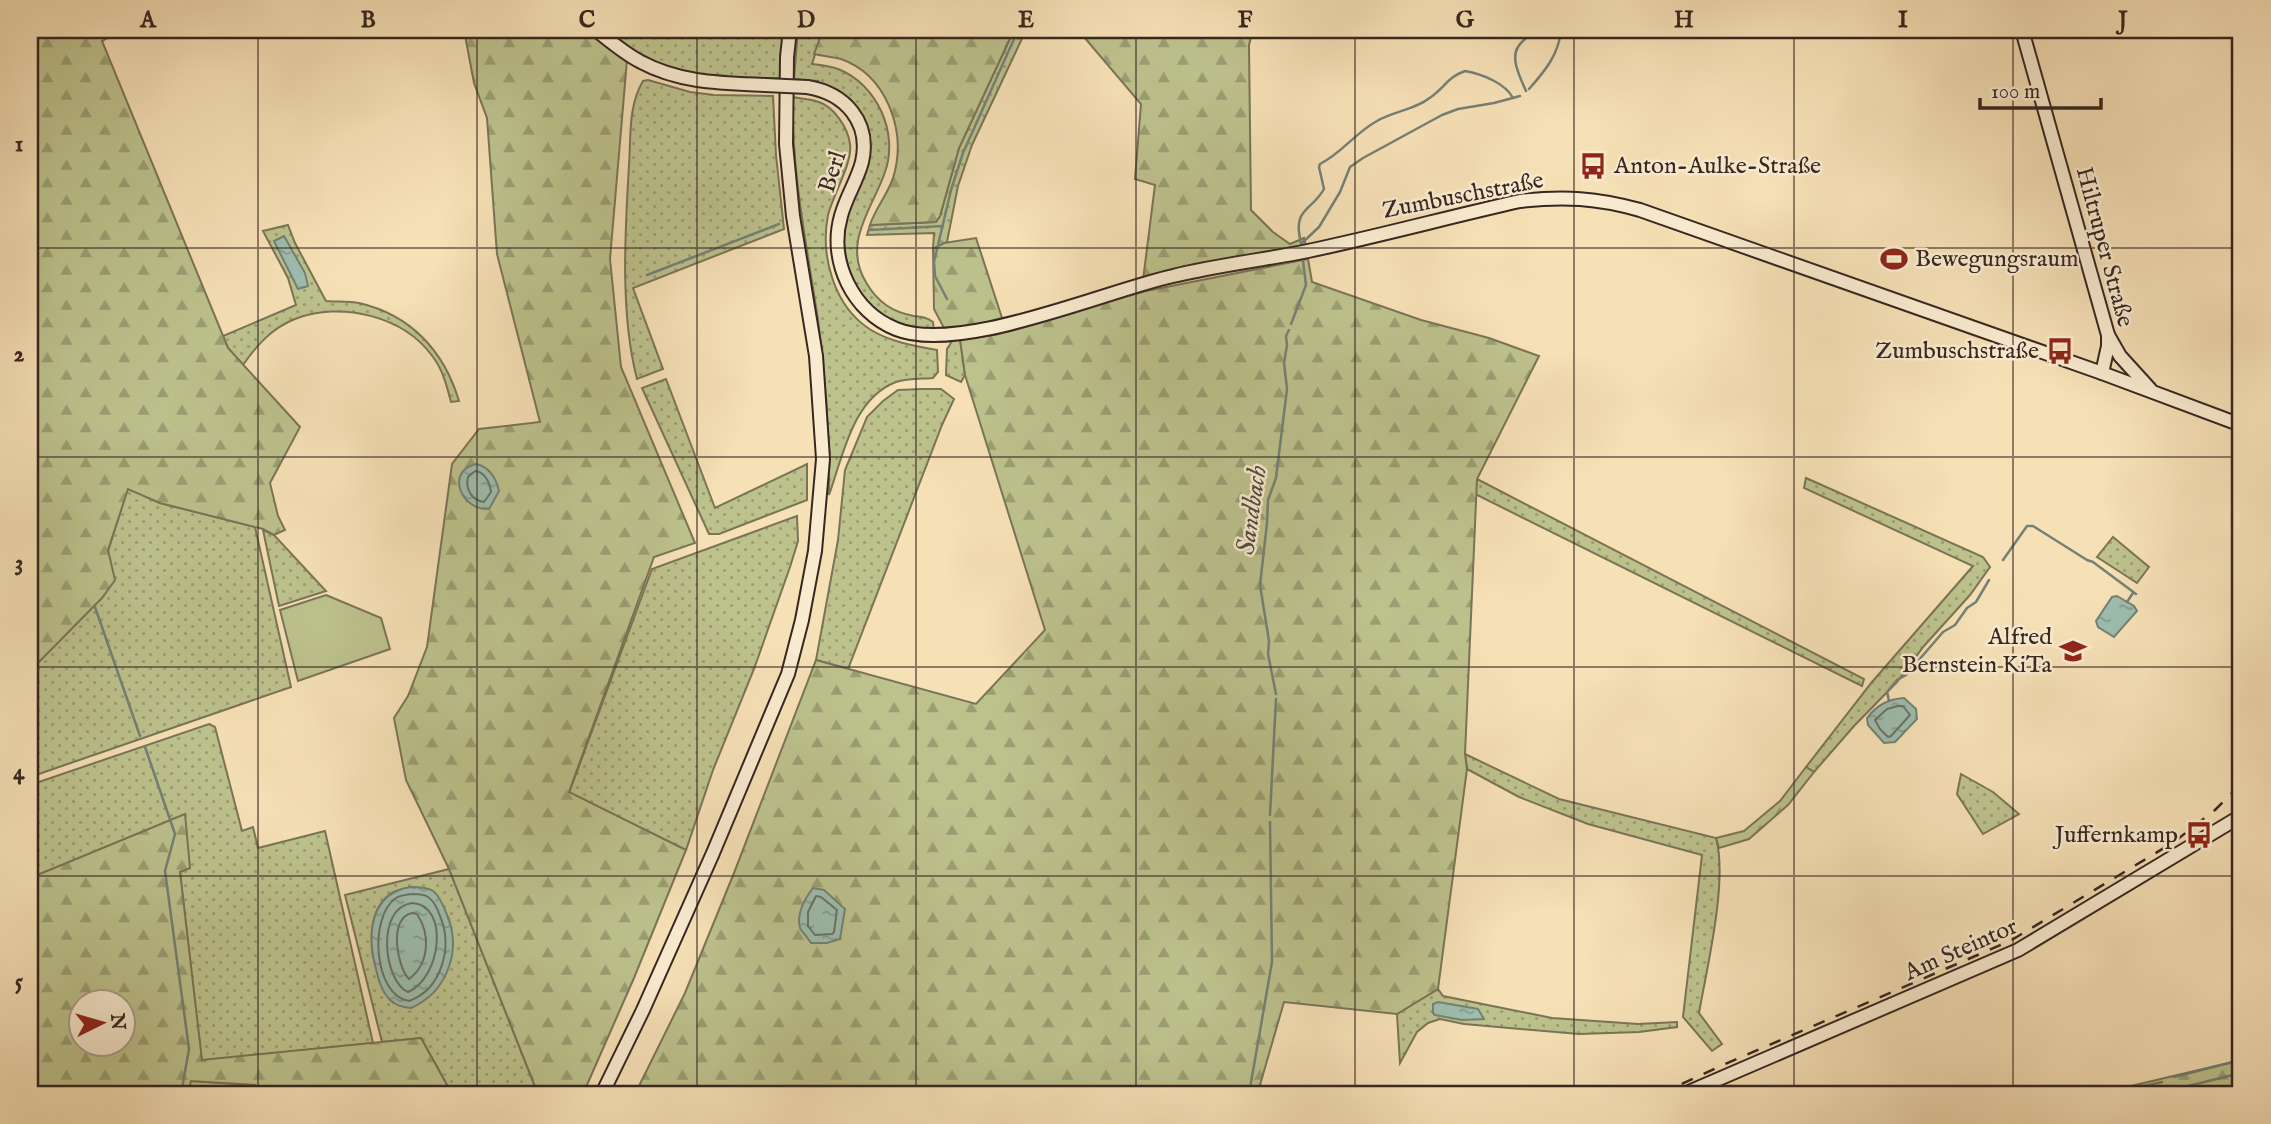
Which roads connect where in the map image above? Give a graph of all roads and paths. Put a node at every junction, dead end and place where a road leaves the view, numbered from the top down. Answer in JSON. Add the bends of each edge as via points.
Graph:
{"nodes":[{"id":1,"x":596,"y":30,"type":"edge"},
{"id":2,"x":790,"y":30,"type":"edge"},
{"id":3,"x":2022,"y":30,"type":"edge"},
{"id":4,"x":2108,"y":335,"type":"junction"},
{"id":5,"x":941,"y":336,"type":"joint"},
{"id":6,"x":2102,"y":373,"type":"junction"},
{"id":7,"x":2154,"y":393,"type":"junction"},
{"id":8,"x":2241,"y":425,"type":"edge"},
{"id":9,"x":2241,"y":816,"type":"edge"},
{"id":10,"x":602,"y":1094,"type":"edge"},
{"id":11,"x":1684,"y":1094,"type":"edge"}],
"edges":[{"from":1,"to":5,"type":"street","name":"Berl","bridge":true,"via":[[643,64],[673,75],[697,81],[807,87],[843,102],[863,135],[862,160],[840,218],[838,240],[839,261],[851,290],[884,324],[912,334]]},
{"from":2,"to":10,"type":"street","via":[[786,144],[816,356],[822,459],[815,551],[788,674],[713,853]]},
{"from":3,"to":4,"type":"street","name":"Hiltruper Straße"},
{"from":4,"to":6,"type":"street","name":"Hiltruper Straße"},
{"from":4,"to":7,"type":"street","via":[[2120,356]]},
{"from":5,"to":6,"type":"street","name":"Zumbuschstraße","via":[[1049,313],[1176,275],[1307,251],[1520,201],[1585,198],[1640,210]]},
{"from":6,"to":7,"type":"street"},
{"from":7,"to":8,"type":"street"},
{"from":9,"to":11,"type":"street","name":"Am Steintor","via":[[2018,950]]}]}
